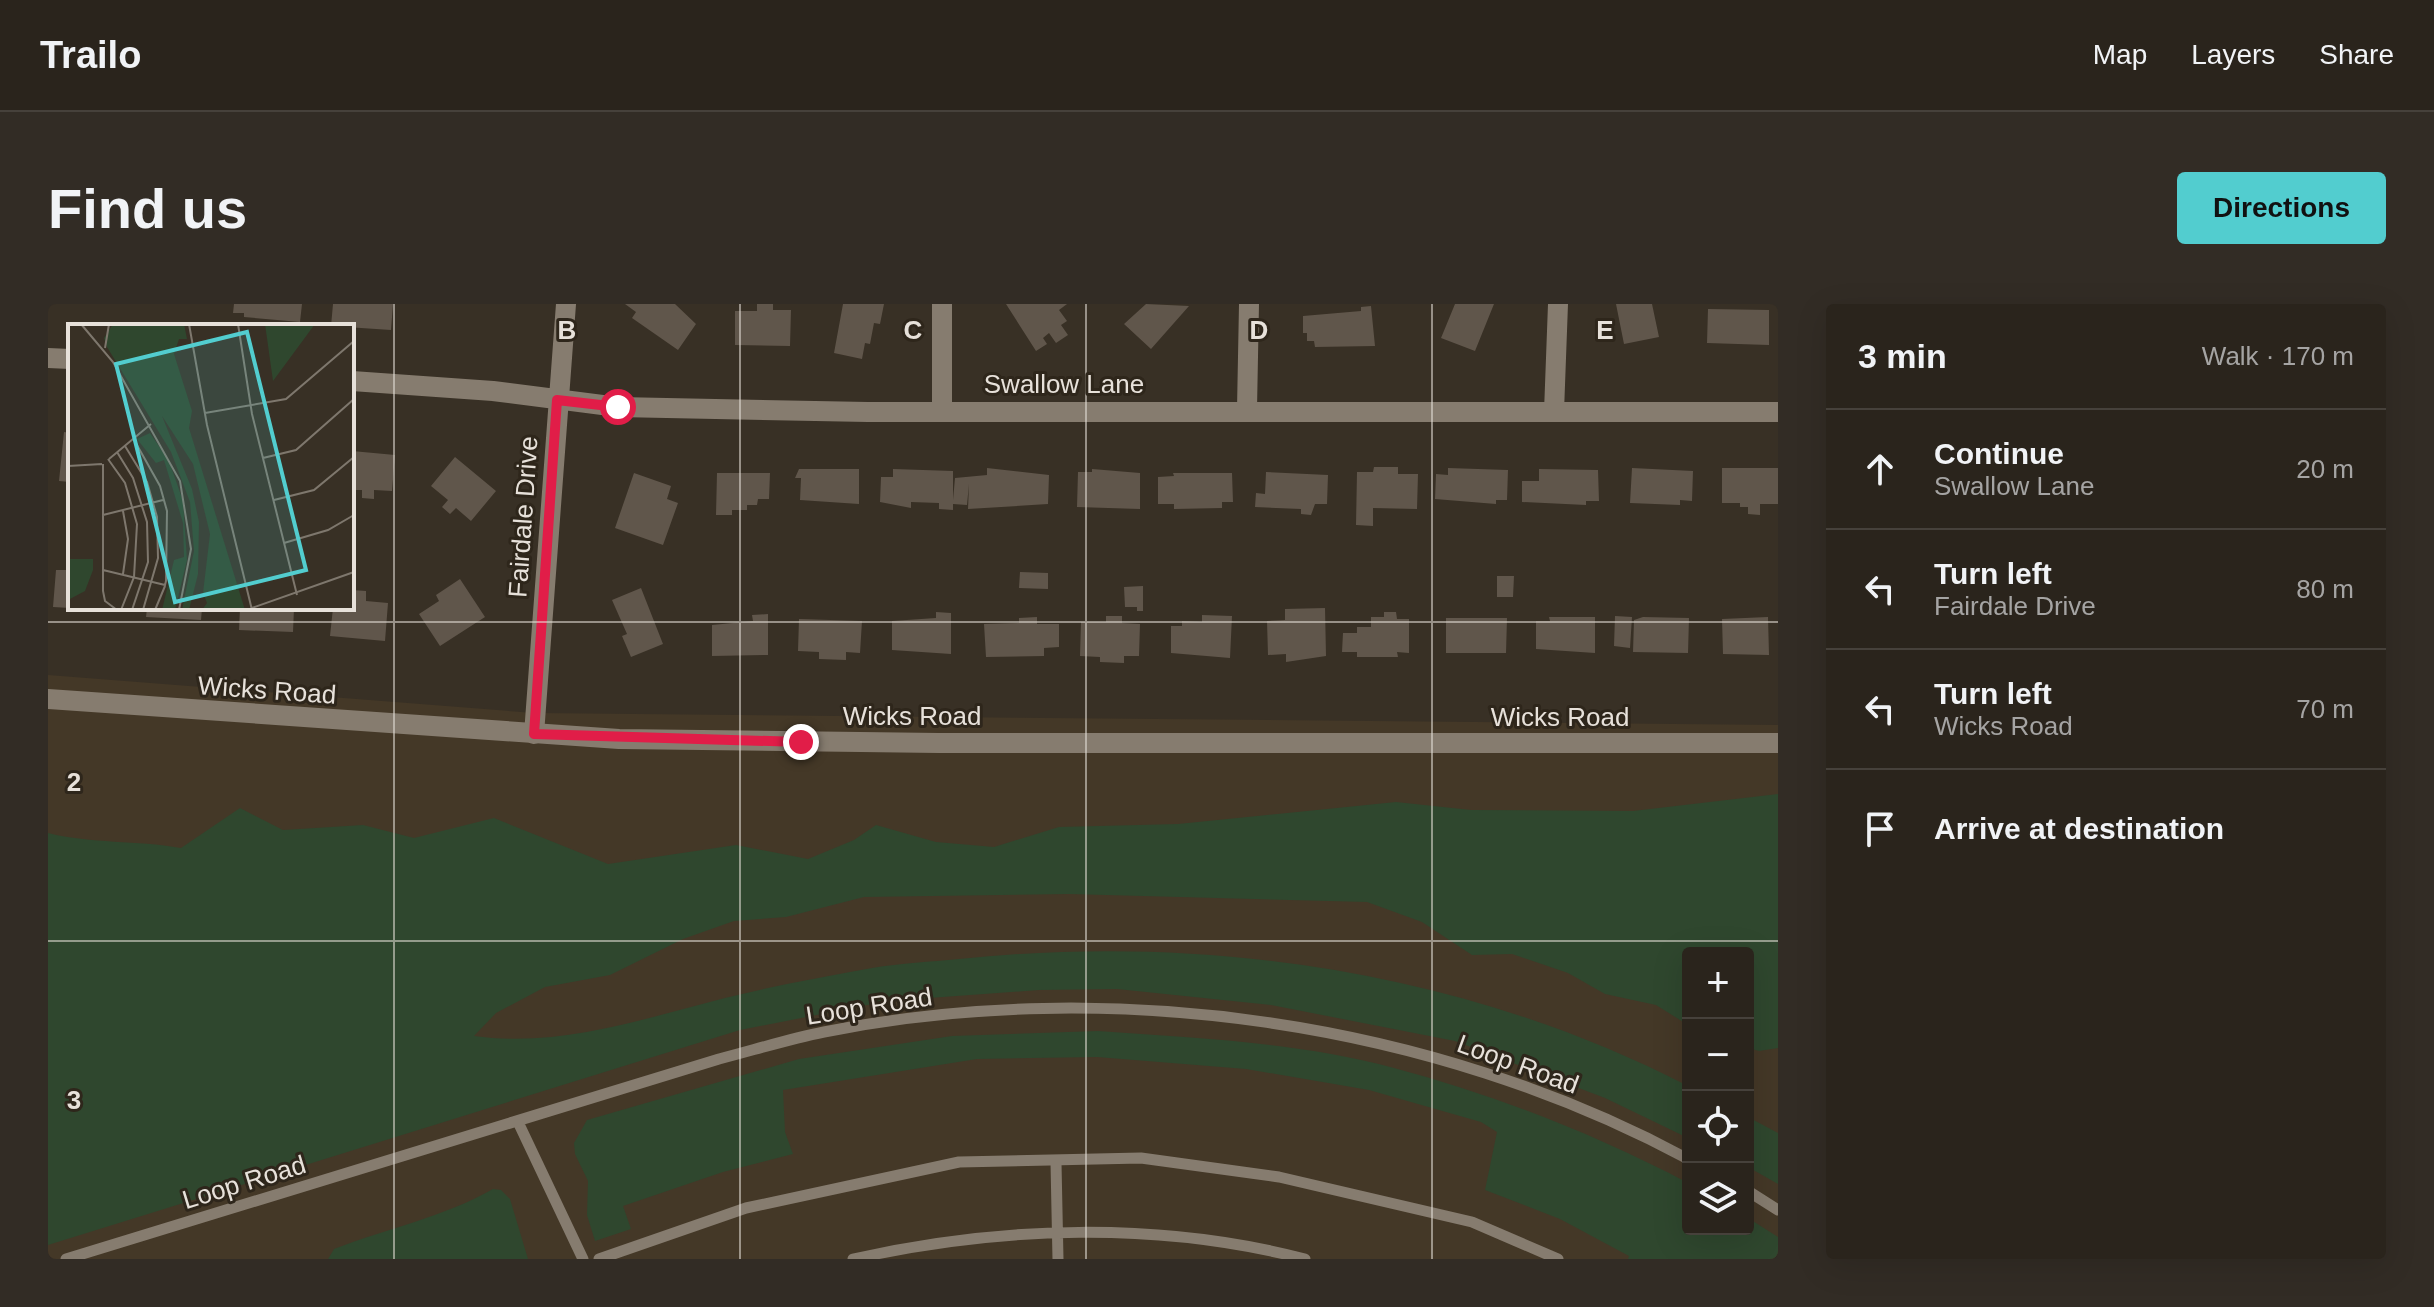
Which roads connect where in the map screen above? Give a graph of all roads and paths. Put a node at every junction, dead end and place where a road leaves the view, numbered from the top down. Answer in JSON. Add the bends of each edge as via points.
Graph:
{"nodes":[{"id":1,"x":566,"y":304,"type":"edge"},
{"id":2,"x":942,"y":304,"type":"edge"},
{"id":3,"x":1249,"y":304,"type":"edge"},
{"id":4,"x":1558,"y":304,"type":"edge"},
{"id":5,"x":48,"y":358,"type":"edge"},
{"id":6,"x":68,"y":359,"type":"edge"},
{"id":7,"x":354,"y":381,"type":"edge"},
{"id":8,"x":557,"y":400,"type":"junction"},
{"id":9,"x":1247,"y":409,"type":"junction"},
{"id":10,"x":942,"y":411,"type":"junction"},
{"id":11,"x":1554,"y":412,"type":"junction"},
{"id":12,"x":1778,"y":412,"type":"edge"},
{"id":13,"x":48,"y":699,"type":"edge"},
{"id":14,"x":534,"y":734,"type":"junction"},
{"id":15,"x":1778,"y":743,"type":"edge"},
{"id":16,"x":518,"y":1122,"type":"junction"},
{"id":17,"x":1682,"y":1156,"type":"edge"},
{"id":18,"x":1056,"y":1163,"type":"junction"},
{"id":19,"x":1754,"y":1195,"type":"edge"},
{"id":20,"x":1778,"y":1210,"type":"edge"},
{"id":21,"x":1057,"y":1231,"type":"junction"},
{"id":22,"x":66,"y":1259,"type":"edge"},
{"id":23,"x":583,"y":1259,"type":"edge"},
{"id":24,"x":599,"y":1259,"type":"edge"},
{"id":25,"x":853,"y":1259,"type":"edge"},
{"id":26,"x":1058,"y":1259,"type":"edge"},
{"id":27,"x":1305,"y":1259,"type":"edge"},
{"id":28,"x":1558,"y":1259,"type":"edge"}],
"edges":[{"from":1,"to":8,"type":"street","name":"Fairdale Drive"},
{"from":2,"to":10,"type":"street"},
{"from":3,"to":9,"type":"street"},
{"from":4,"to":11,"type":"street"},
{"from":5,"to":6,"type":"street"},
{"from":7,"to":8,"type":"street","name":"Swallow Lane"},
{"from":8,"to":10,"type":"street","name":"Swallow Lane","via":[[618,407]]},
{"from":8,"to":14,"type":"street","name":"Fairdale Drive"},
{"from":9,"to":10,"type":"street","name":"Swallow Lane"},
{"from":9,"to":11,"type":"street","name":"Swallow Lane"},
{"from":11,"to":12,"type":"street","name":"Swallow Lane"},
{"from":13,"to":14,"type":"street","name":"Wicks Road"},
{"from":14,"to":15,"type":"street","name":"Wicks Road","via":[[801,742]]},
{"from":16,"to":17,"type":"lane","name":"Loop Road","via":[[825,1032],[955,1015],[1073,1009],[1195,1013],[1315,1030],[1441,1059],[1551,1097]]},
{"from":16,"to":22,"type":"lane","name":"Loop Road"},
{"from":16,"to":23,"type":"lane"},
{"from":18,"to":21,"type":"lane"},
{"from":18,"to":24,"type":"lane","via":[[959,1162],[746,1208]]},
{"from":18,"to":28,"type":"lane","via":[[1141,1158],[1279,1177],[1472,1222]]},
{"from":19,"to":20,"type":"lane"},
{"from":21,"to":25,"type":"lane","via":[[907,1247]]},
{"from":21,"to":26,"type":"lane"},
{"from":21,"to":27,"type":"lane","via":[[1166,1235]]}]}
